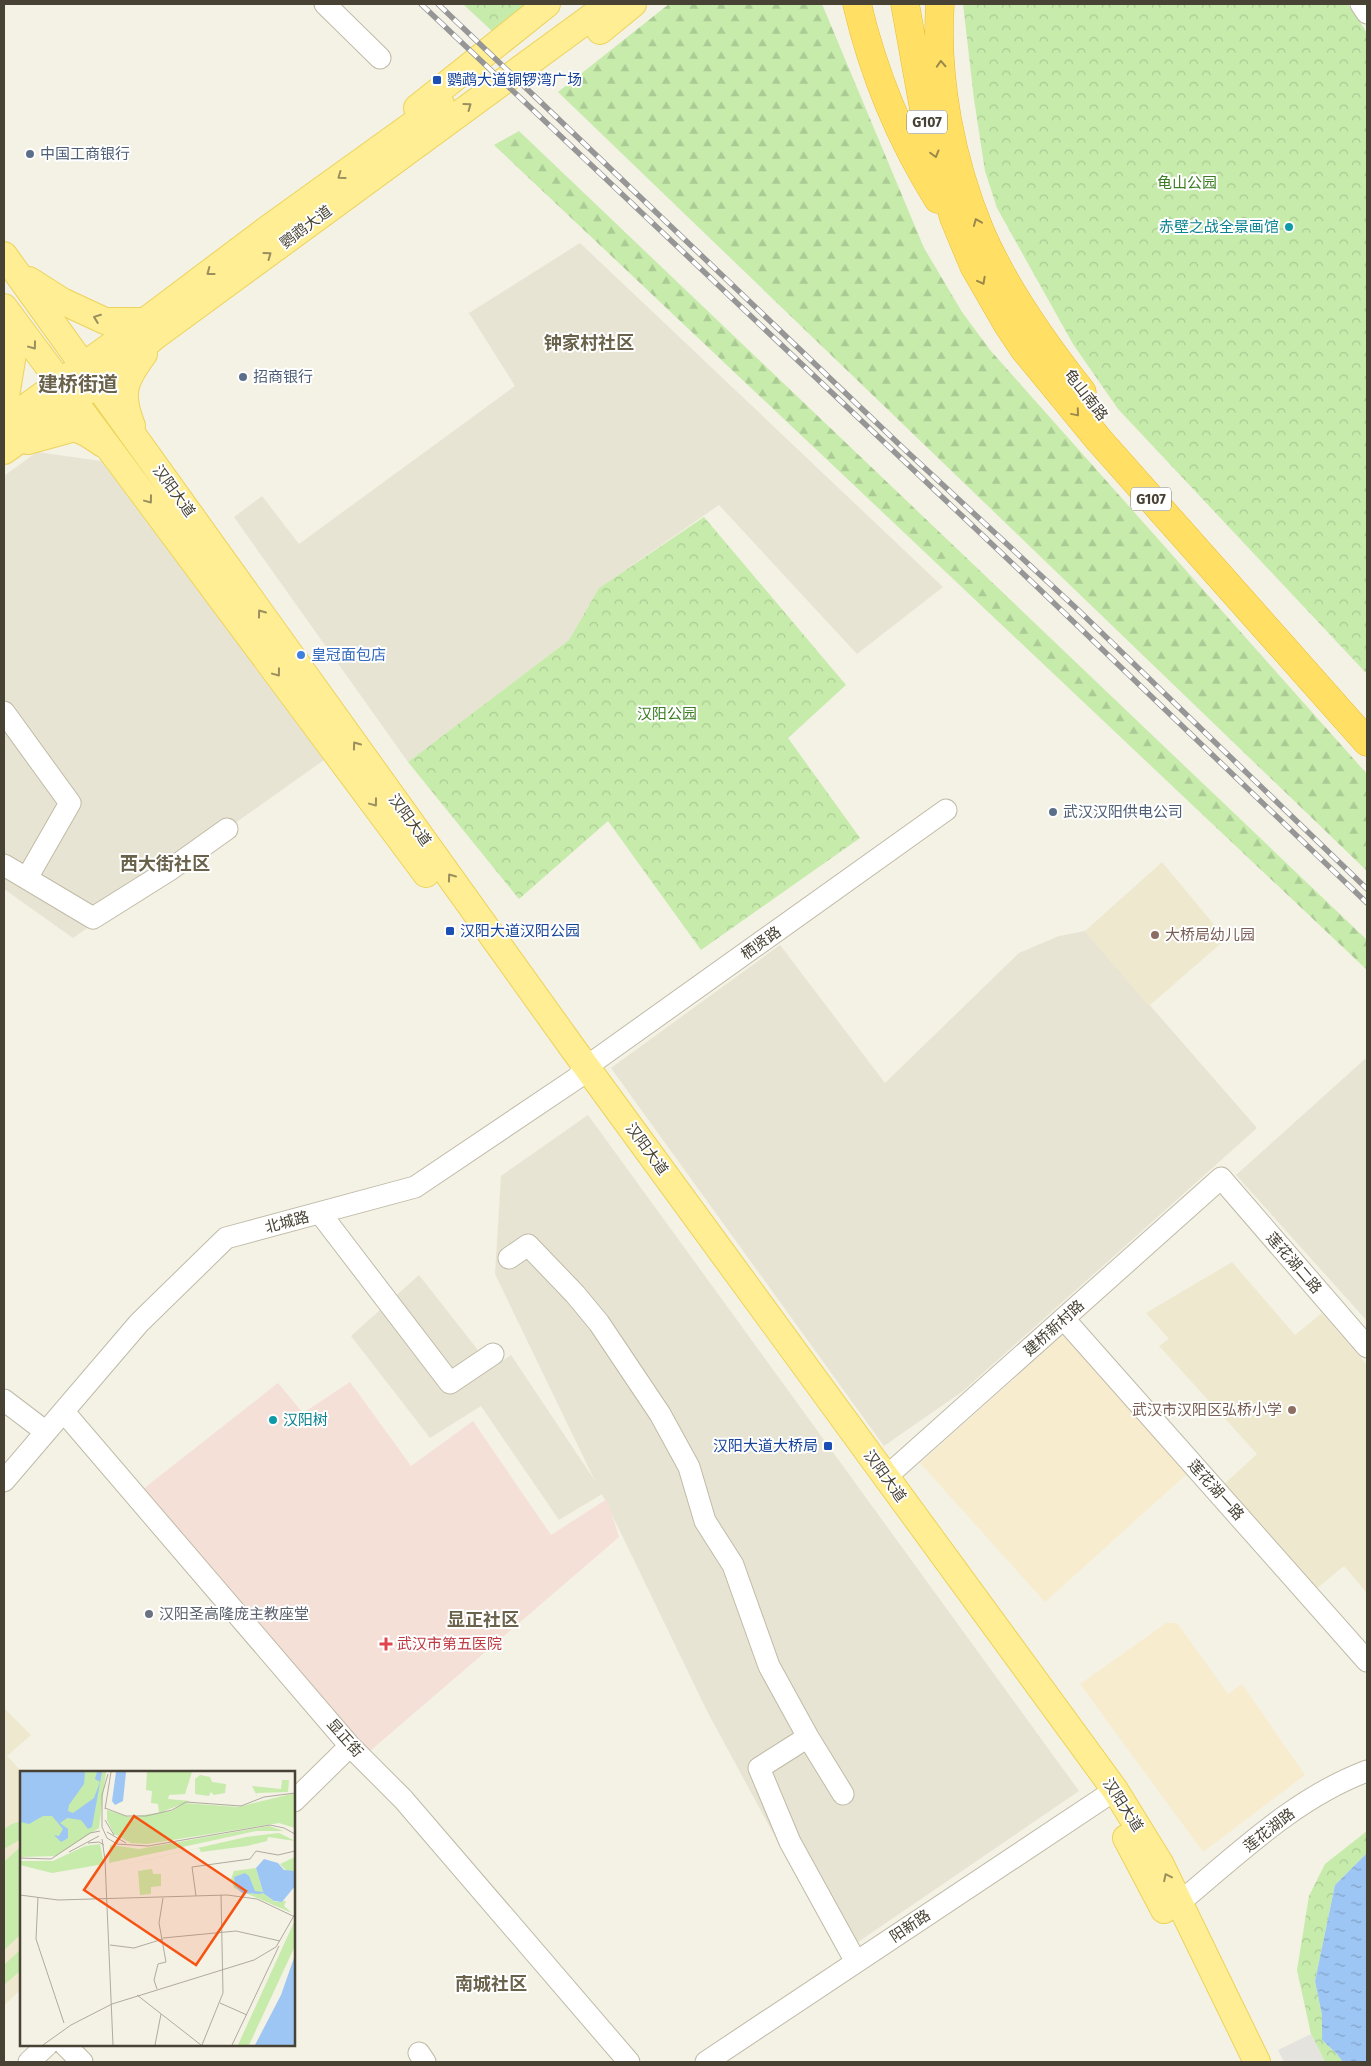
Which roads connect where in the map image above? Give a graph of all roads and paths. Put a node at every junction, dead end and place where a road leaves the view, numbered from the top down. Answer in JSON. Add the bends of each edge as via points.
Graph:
{"nodes":[{"id":1,"x":326,"y":4,"type":"edge"},
{"id":2,"x":547,"y":4,"type":"edge"},
{"id":3,"x":579,"y":4,"type":"edge"},
{"id":4,"x":609,"y":4,"type":"edge"},
{"id":5,"x":633,"y":4,"type":"edge"},
{"id":6,"x":847,"y":4,"type":"edge"},
{"id":7,"x":857,"y":4,"type":"edge"},
{"id":8,"x":905,"y":4,"type":"edge"},
{"id":9,"x":940,"y":4,"type":"edge"},
{"id":10,"x":1361,"y":4,"type":"edge"},
{"id":11,"x":1367,"y":13,"type":"edge"},
{"id":12,"x":380,"y":58,"type":"dead end"},
{"id":13,"x":888,"y":100,"type":"junction"},
{"id":14,"x":375,"y":163,"type":"junction"},
{"id":15,"x":961,"y":237,"type":"junction"},
{"id":16,"x":10,"y":264,"type":"edge"},
{"id":17,"x":4,"y":307,"type":"edge"},
{"id":18,"x":4,"y":322,"type":"edge"},
{"id":19,"x":151,"y":328,"type":"junction"},
{"id":20,"x":90,"y":375,"type":"junction"},
{"id":21,"x":67,"y":392,"type":"junction"},
{"id":22,"x":4,"y":409,"type":"edge"},
{"id":23,"x":6,"y":440,"type":"edge"},
{"id":24,"x":140,"y":444,"type":"junction"},
{"id":25,"x":119,"y":461,"type":"junction"},
{"id":26,"x":4,"y":712,"type":"edge"},
{"id":27,"x":1367,"y":718,"type":"edge"},
{"id":28,"x":1367,"y":742,"type":"edge"},
{"id":29,"x":946,"y":810,"type":"dead end"},
{"id":30,"x":227,"y":829,"type":"dead end"},
{"id":31,"x":4,"y":865,"type":"edge"},
{"id":32,"x":27,"y":878,"type":"junction"},
{"id":33,"x":582,"y":1072,"type":"junction"},
{"id":34,"x":1221,"y":1178,"type":"joint"},
{"id":35,"x":320,"y":1213,"type":"junction"},
{"id":36,"x":509,"y":1258,"type":"dead end"},
{"id":37,"x":1064,"y":1319,"type":"junction"},
{"id":38,"x":1367,"y":1347,"type":"edge"},
{"id":39,"x":493,"y":1354,"type":"dead end"},
{"id":40,"x":4,"y":1400,"type":"edge"},
{"id":41,"x":64,"y":1412,"type":"junction"},
{"id":42,"x":46,"y":1432,"type":"junction"},
{"id":43,"x":5,"y":1476,"type":"edge"},
{"id":44,"x":886,"y":1477,"type":"junction"},
{"id":45,"x":1367,"y":1661,"type":"edge"},
{"id":46,"x":808,"y":1737,"type":"junction"},
{"id":47,"x":350,"y":1746,"type":"junction"},
{"id":48,"x":1367,"y":1772,"type":"edge"},
{"id":49,"x":843,"y":1794,"type":"dead end"},
{"id":50,"x":1108,"y":1795,"type":"junction"},
{"id":51,"x":295,"y":1800,"type":"edge"},
{"id":52,"x":1179,"y":1903,"type":"junction"},
{"id":53,"x":856,"y":1962,"type":"junction"},
{"id":54,"x":46,"y":2046,"type":"edge"},
{"id":55,"x":66,"y":2046,"type":"edge"},
{"id":56,"x":29,"y":2062,"type":"edge"},
{"id":57,"x":82,"y":2062,"type":"edge"},
{"id":58,"x":628,"y":2062,"type":"edge"},
{"id":59,"x":706,"y":2062,"type":"edge"},
{"id":60,"x":1242,"y":2062,"type":"edge"},
{"id":61,"x":1257,"y":2062,"type":"edge"}],
"edges":[{"from":1,"to":12,"type":"street"},
{"from":2,"to":14,"type":"main road","via":[[426,100]]},
{"from":3,"to":14,"type":"main road","name":"鹦鹉大道"},
{"from":14,"to":4,"type":"main road","name":"鹦鹉大道","one_way":true},
{"from":5,"to":14,"type":"main road","via":[[469,127]]},
{"from":6,"to":13,"type":"highway"},
{"from":7,"to":13,"type":"highway"},
{"from":8,"to":15,"type":"highway","number":"G107","one_way":true,"via":[[925,115]]},
{"from":27,"to":9,"type":"highway","name":"龟山南路","number":"G107","one_way":true,"via":[[1101,416],[1017,298],[981,232],[964,187],[941,75]]},
{"from":10,"to":11,"type":"street"},
{"from":13,"to":15,"type":"highway","via":[[915,159]]},
{"from":14,"to":19,"type":"main road","name":"鹦鹉大道","via":[[266,230]]},
{"from":15,"to":28,"type":"highway","name":"龟山南路","number":"G107","one_way":true,"via":[[984,286],[1024,349],[1099,440]]},
{"from":19,"to":16,"type":"main road","one_way":true,"via":[[105,321],[62,301]]},
{"from":16,"to":20,"type":"main road","name":"汉阳大道"},
{"from":17,"to":21,"type":"main road","name":"汉阳大道","one_way":true},
{"from":18,"to":22,"type":"main road","via":[[13,354]]},
{"from":19,"to":20,"type":"main road","name":"鹦鹉大道"},
{"from":19,"to":24,"type":"main road","via":[[124,386],[130,423]]},
{"from":20,"to":21,"type":"main road","name":"鹦鹉大道"},
{"from":20,"to":24,"type":"main road","name":"汉阳大道"},
{"from":21,"to":23,"type":"main road","name":"鹦鹉大道"},
{"from":21,"to":25,"type":"main road","name":"汉阳大道"},
{"from":23,"to":25,"type":"main road","via":[[74,428],[105,446]]},
{"from":33,"to":24,"type":"main road","name":"汉阳大道","one_way":true},
{"from":25,"to":33,"type":"main road","name":"汉阳大道","one_way":true},
{"from":26,"to":32,"type":"street","via":[[70,803]]},
{"from":29,"to":33,"type":"street","name":"栖贤路"},
{"from":30,"to":32,"type":"street","via":[[93,918]]},
{"from":31,"to":32,"type":"street"},
{"from":33,"to":35,"type":"street","name":"北城路","via":[[416,1187]]},
{"from":33,"to":44,"type":"main road","name":"汉阳大道"},
{"from":33,"to":50,"type":"main road","name":"汉阳大道","via":[[863,1468]]},
{"from":34,"to":37,"type":"street","name":"建桥新村路"},
{"from":34,"to":38,"type":"street","name":"莲花湖二路"},
{"from":35,"to":39,"type":"street","via":[[450,1383]]},
{"from":35,"to":41,"type":"street","name":"北城路","via":[[226,1238],[139,1323]]},
{"from":36,"to":46,"type":"street","via":[[528,1245],[600,1323],[660,1414],[690,1468],[705,1521],[733,1565],[769,1666]]},
{"from":37,"to":44,"type":"street","name":"建桥新村路"},
{"from":37,"to":45,"type":"street","name":"莲花湖一路"},
{"from":40,"to":42,"type":"street"},
{"from":41,"to":42,"type":"street","name":"北城路"},
{"from":41,"to":47,"type":"street","name":"显正街","via":[[188,1570]]},
{"from":42,"to":43,"type":"street","name":"北城路"},
{"from":44,"to":50,"type":"main road","name":"汉阳大道"},
{"from":46,"to":49,"type":"street"},
{"from":46,"to":53,"type":"street","via":[[759,1768],[790,1842]]},
{"from":47,"to":51,"type":"street"},
{"from":47,"to":58,"type":"street","name":"显正街","via":[[403,1800]]},
{"from":48,"to":52,"type":"street","name":"莲花湖路","via":[[1316,1794]]},
{"from":52,"to":50,"type":"main road","name":"汉阳大道","one_way":true,"via":[[1160,1863]]},
{"from":50,"to":53,"type":"street","name":"阳新路"},
{"from":50,"to":60,"type":"main road","name":"汉阳大道","via":[[1119,1824]]},
{"from":52,"to":61,"type":"main road","name":"汉阳大道"},
{"from":53,"to":59,"type":"street","name":"阳新路"},
{"from":54,"to":56,"type":"street"},
{"from":55,"to":57,"type":"street"}]}
